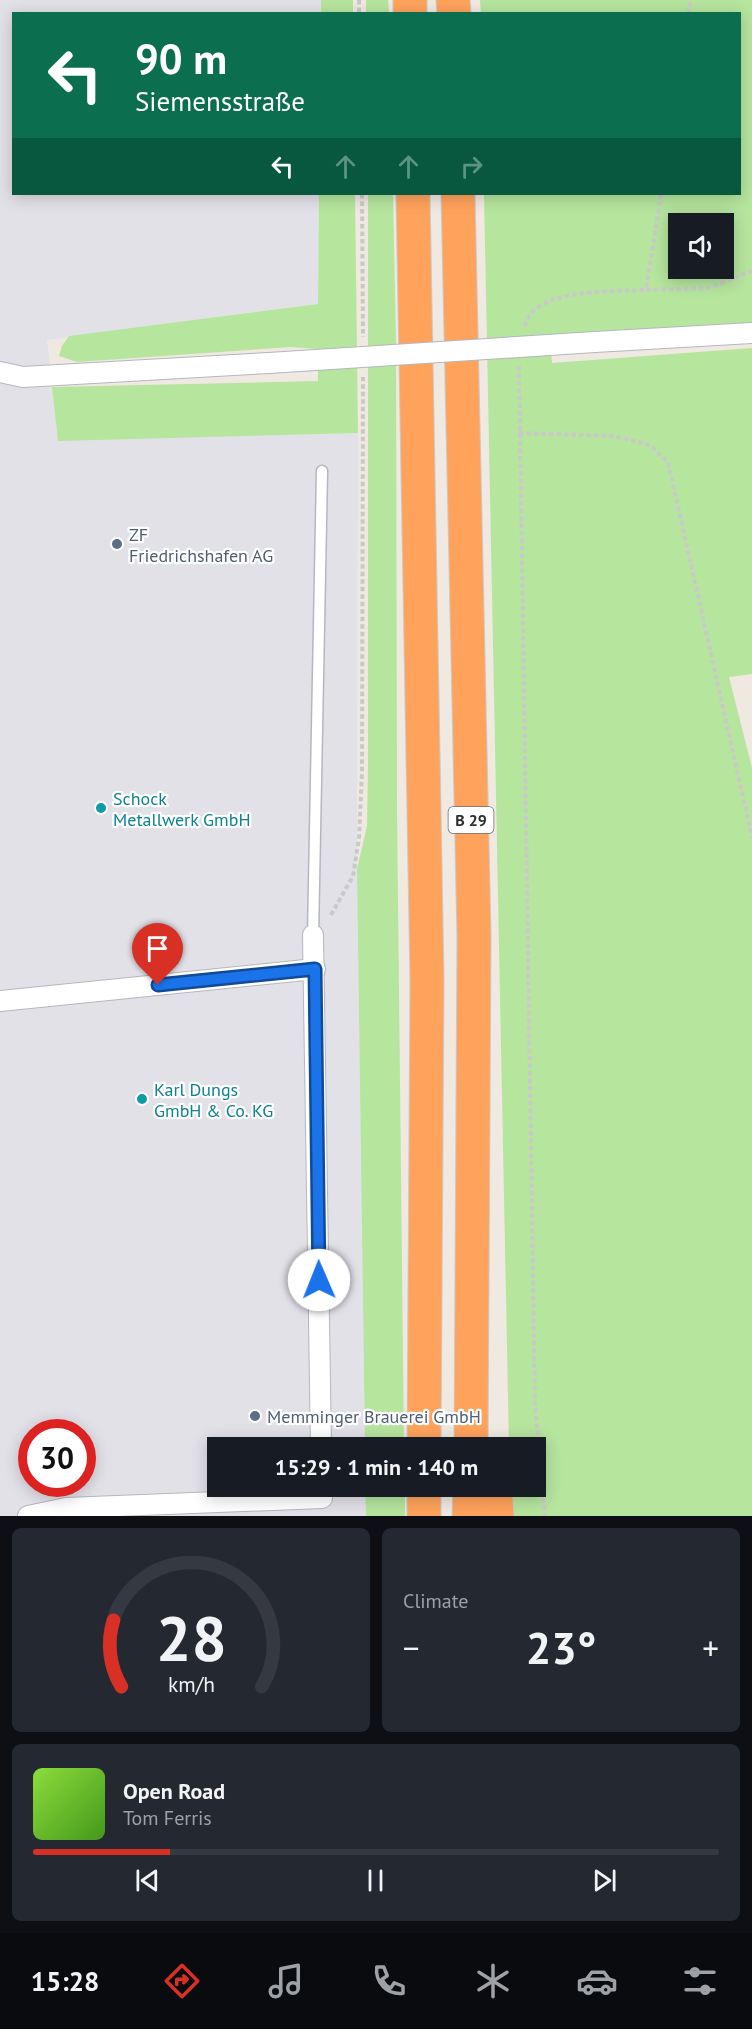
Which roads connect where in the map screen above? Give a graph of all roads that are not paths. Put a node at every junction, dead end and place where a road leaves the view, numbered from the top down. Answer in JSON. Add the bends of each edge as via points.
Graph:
{"nodes":[{"id":1,"x":413,"y":195,"type":"edge"},
{"id":2,"x":458,"y":195,"type":"edge"},
{"id":3,"x":752,"y":333,"type":"edge"},
{"id":4,"x":0,"y":372,"type":"edge"},
{"id":5,"x":322,"y":471,"type":"dead end"},
{"id":6,"x":313,"y":935,"type":"joint"},
{"id":7,"x":315,"y":969,"type":"junction"},
{"id":8,"x":0,"y":1001,"type":"edge"},
{"id":9,"x":473,"y":1381,"type":"junction"},
{"id":10,"x":321,"y":1437,"type":"edge"},
{"id":11,"x":424,"y":1437,"type":"edge"},
{"id":12,"x":471,"y":1437,"type":"edge"},
{"id":13,"x":491,"y":1437,"type":"edge"},
{"id":14,"x":322,"y":1497,"type":"edge"},
{"id":15,"x":424,"y":1497,"type":"edge"},
{"id":16,"x":470,"y":1497,"type":"edge"},
{"id":17,"x":496,"y":1497,"type":"edge"},
{"id":18,"x":28,"y":1516,"type":"edge"},
{"id":19,"x":424,"y":1516,"type":"edge"},
{"id":20,"x":469,"y":1516,"type":"edge"},
{"id":21,"x":497,"y":1516,"type":"edge"}],
"edges":[{"from":1,"to":11,"type":"highway","number":"B 29","via":[[427,980]]},
{"from":2,"to":9,"type":"highway","number":"B 29","via":[[474,924]]},
{"from":3,"to":4,"type":"street","bridge":true,"via":[[22,377]]},
{"from":5,"to":6,"type":"lane"},
{"from":6,"to":7,"type":"street"},
{"from":7,"to":8,"type":"street"},
{"from":7,"to":10,"type":"street"},
{"from":9,"to":12,"type":"highway","number":"B 29"},
{"from":9,"to":13,"type":"highway","via":[[490,1413]]},
{"from":14,"to":18,"type":"street","via":[[66,1508]]},
{"from":15,"to":19,"type":"highway"},
{"from":16,"to":20,"type":"highway"},
{"from":17,"to":21,"type":"highway"}]}
